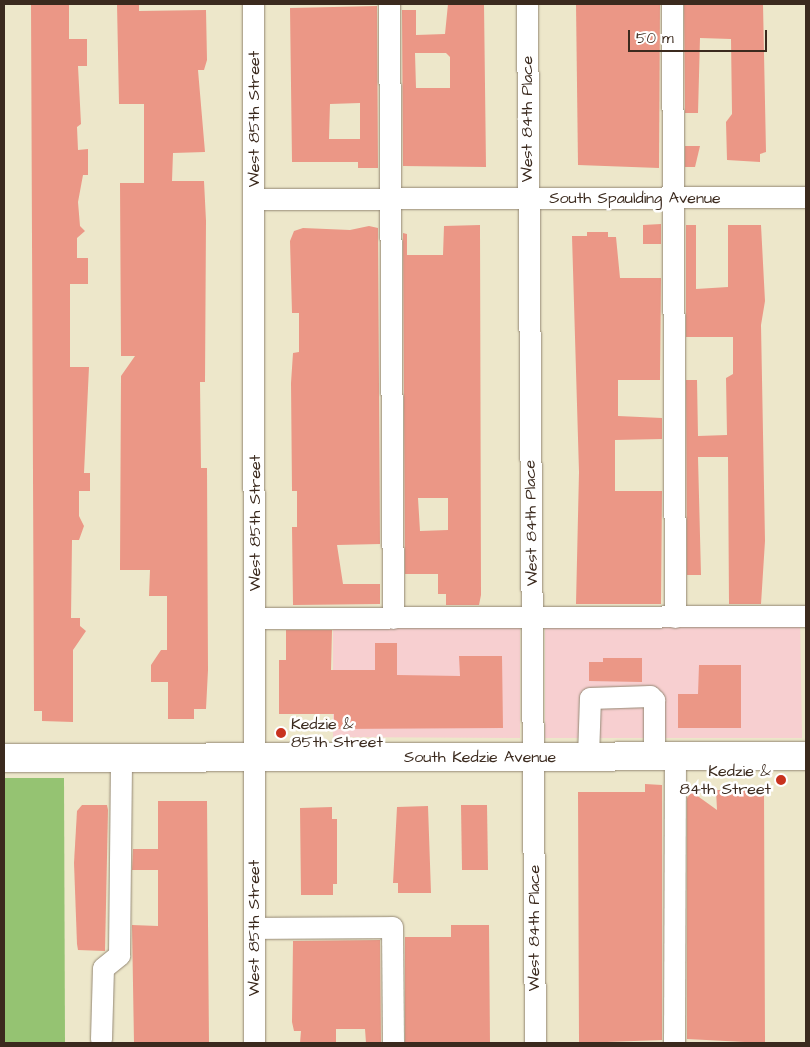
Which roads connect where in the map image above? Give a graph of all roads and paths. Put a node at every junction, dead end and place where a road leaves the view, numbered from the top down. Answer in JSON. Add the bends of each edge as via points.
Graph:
{"nodes":[{"id":1,"x":253,"y":4,"type":"edge"},
{"id":2,"x":389,"y":4,"type":"edge"},
{"id":3,"x":527,"y":4,"type":"edge"},
{"id":4,"x":672,"y":4,"type":"edge"},
{"id":5,"x":806,"y":197,"type":"edge"},
{"id":6,"x":526,"y":198,"type":"junction"},
{"id":7,"x":673,"y":198,"type":"junction"},
{"id":8,"x":254,"y":199,"type":"junction"},
{"id":9,"x":390,"y":199,"type":"junction"},
{"id":10,"x":806,"y":616,"type":"edge"},
{"id":11,"x":532,"y":617,"type":"junction"},
{"id":12,"x":675,"y":617,"type":"junction"},
{"id":13,"x":255,"y":618,"type":"junction"},
{"id":14,"x":393,"y":618,"type":"junction"},
{"id":15,"x":664,"y":756,"type":"junction"},
{"id":16,"x":806,"y":756,"type":"edge"},
{"id":17,"x":255,"y":757,"type":"junction"},
{"id":18,"x":533,"y":757,"type":"junction"},
{"id":19,"x":588,"y":757,"type":"junction"},
{"id":20,"x":4,"y":758,"type":"edge"},
{"id":21,"x":121,"y":758,"type":"junction"},
{"id":22,"x":254,"y":928,"type":"junction"},
{"id":23,"x":101,"y":1039,"type":"dead end"},
{"id":24,"x":254,"y":1043,"type":"edge"},
{"id":25,"x":393,"y":1043,"type":"edge"},
{"id":26,"x":535,"y":1043,"type":"edge"},
{"id":27,"x":674,"y":1043,"type":"edge"}],
"edges":[{"from":1,"to":8,"type":"street","name":"West 85th Street"},
{"from":2,"to":9,"type":"street"},
{"from":3,"to":6,"type":"street","name":"West 84th Place"},
{"from":4,"to":7,"type":"street"},
{"from":5,"to":7,"type":"street","name":"South Spaulding Avenue"},
{"from":6,"to":7,"type":"street","name":"South Spaulding Avenue"},
{"from":6,"to":9,"type":"street","name":"South Spaulding Avenue"},
{"from":6,"to":11,"type":"street","name":"West 84th Place"},
{"from":7,"to":12,"type":"street"},
{"from":8,"to":9,"type":"street","name":"South Spaulding Avenue"},
{"from":8,"to":13,"type":"street","name":"West 85th Street"},
{"from":9,"to":14,"type":"street"},
{"from":10,"to":12,"type":"street"},
{"from":11,"to":12,"type":"street"},
{"from":11,"to":14,"type":"street"},
{"from":11,"to":18,"type":"street","name":"West 84th Place"},
{"from":13,"to":14,"type":"street"},
{"from":13,"to":17,"type":"street","name":"West 85th Street"},
{"from":15,"to":16,"type":"main road","name":"South Kedzie Avenue"},
{"from":15,"to":19,"type":"main road","name":"South Kedzie Avenue"},
{"from":15,"to":19,"type":"street","via":[[654,700],[650,696],[590,698]]},
{"from":15,"to":27,"type":"street"},
{"from":17,"to":18,"type":"main road","name":"South Kedzie Avenue"},
{"from":17,"to":21,"type":"main road","name":"South Kedzie Avenue"},
{"from":17,"to":22,"type":"street","name":"West 85th Street"},
{"from":18,"to":19,"type":"main road","name":"South Kedzie Avenue"},
{"from":18,"to":26,"type":"street","name":"West 84th Place"},
{"from":20,"to":21,"type":"main road","name":"South Kedzie Avenue"},
{"from":21,"to":23,"type":"street","via":[[119,955],[103,968]]},
{"from":22,"to":24,"type":"street","name":"West 85th Street"},
{"from":22,"to":25,"type":"street","via":[[392,927]]}]}
